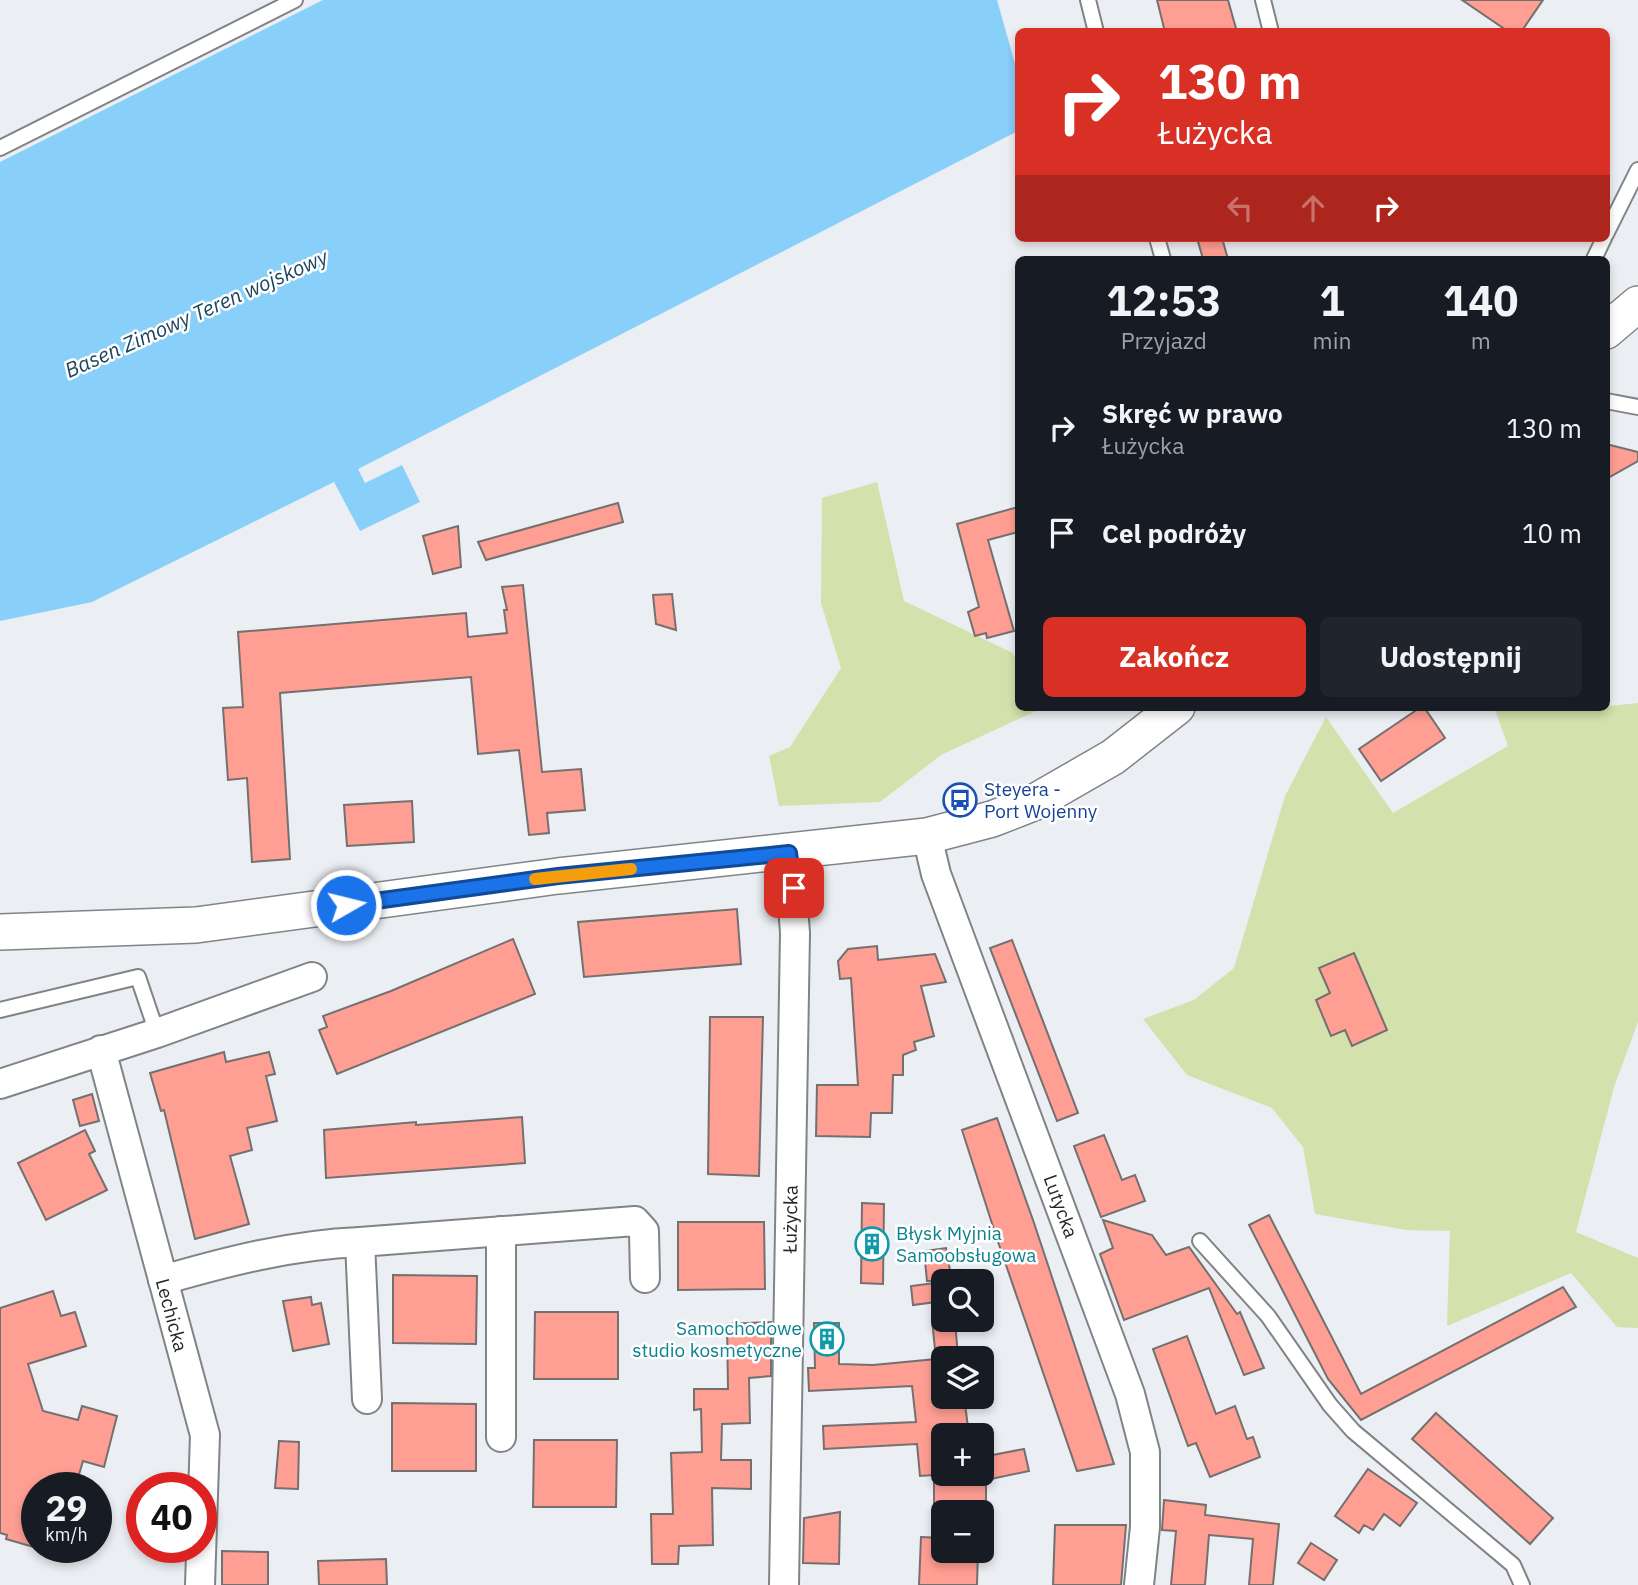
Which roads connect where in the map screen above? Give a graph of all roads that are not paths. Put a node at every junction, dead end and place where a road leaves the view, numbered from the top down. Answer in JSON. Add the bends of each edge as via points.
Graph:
{"nodes":[{"id":1,"x":295,"y":0,"type":"edge"},
{"id":2,"x":1087,"y":0,"type":"edge"},
{"id":3,"x":1263,"y":0,"type":"edge"},
{"id":4,"x":1095,"y":28,"type":"edge"},
{"id":5,"x":1270,"y":28,"type":"edge"},
{"id":6,"x":0,"y":148,"type":"edge"},
{"id":7,"x":1638,"y":170,"type":"edge"},
{"id":8,"x":1610,"y":226,"type":"edge"},
{"id":9,"x":1638,"y":304,"type":"edge"},
{"id":10,"x":1610,"y":328,"type":"edge"},
{"id":11,"x":1610,"y":402,"type":"edge"},
{"id":12,"x":1638,"y":407,"type":"edge"},
{"id":13,"x":1172,"y":711,"type":"edge"},
{"id":14,"x":927,"y":836,"type":"junction"},
{"id":15,"x":789,"y":853,"type":"junction"},
{"id":16,"x":0,"y":932,"type":"edge"},
{"id":17,"x":312,"y":976,"type":"dead end"},
{"id":18,"x":0,"y":1010,"type":"edge"},
{"id":19,"x":157,"y":1033,"type":"junction"},
{"id":20,"x":101,"y":1050,"type":"junction"},
{"id":21,"x":0,"y":1084,"type":"edge"},
{"id":22,"x":501,"y":1231,"type":"junction"},
{"id":23,"x":1200,"y":1241,"type":"dead end"},
{"id":24,"x":360,"y":1242,"type":"junction"},
{"id":25,"x":645,"y":1278,"type":"dead end"},
{"id":26,"x":163,"y":1280,"type":"junction"},
{"id":27,"x":367,"y":1399,"type":"dead end"},
{"id":28,"x":501,"y":1437,"type":"dead end"},
{"id":29,"x":200,"y":1585,"type":"edge"},
{"id":30,"x":784,"y":1585,"type":"edge"},
{"id":31,"x":1139,"y":1585,"type":"edge"},
{"id":32,"x":1522,"y":1585,"type":"edge"}],
"edges":[{"from":1,"to":6,"type":"lane"},
{"from":2,"to":4,"type":"lane"},
{"from":3,"to":5,"type":"lane"},
{"from":7,"to":8,"type":"lane"},
{"from":9,"to":10,"type":"street"},
{"from":11,"to":12,"type":"lane"},
{"from":13,"to":14,"type":"street","via":[[1102,764],[1033,803]]},
{"from":14,"to":15,"type":"street"},
{"from":14,"to":31,"type":"street","name":"Lutycka","via":[[936,874],[1130,1394],[1145,1452]]},
{"from":15,"to":16,"type":"street","via":[[558,876],[196,925]]},
{"from":15,"to":30,"type":"street","name":"Łużycka","via":[[795,933]]},
{"from":17,"to":19,"type":"street"},
{"from":18,"to":19,"type":"lane","via":[[138,977]]},
{"from":19,"to":20,"type":"street"},
{"from":20,"to":21,"type":"street"},
{"from":20,"to":26,"type":"street","name":"Lechicka"},
{"from":22,"to":24,"type":"street"},
{"from":22,"to":25,"type":"street","via":[[635,1221],[645,1231]]},
{"from":22,"to":28,"type":"street"},
{"from":23,"to":32,"type":"lane","via":[[1268,1316],[1353,1431],[1513,1565]]},
{"from":24,"to":26,"type":"street","via":[[265,1252]]},
{"from":24,"to":27,"type":"street"},
{"from":26,"to":29,"type":"street","name":"Lechicka","via":[[205,1435]]}]}
